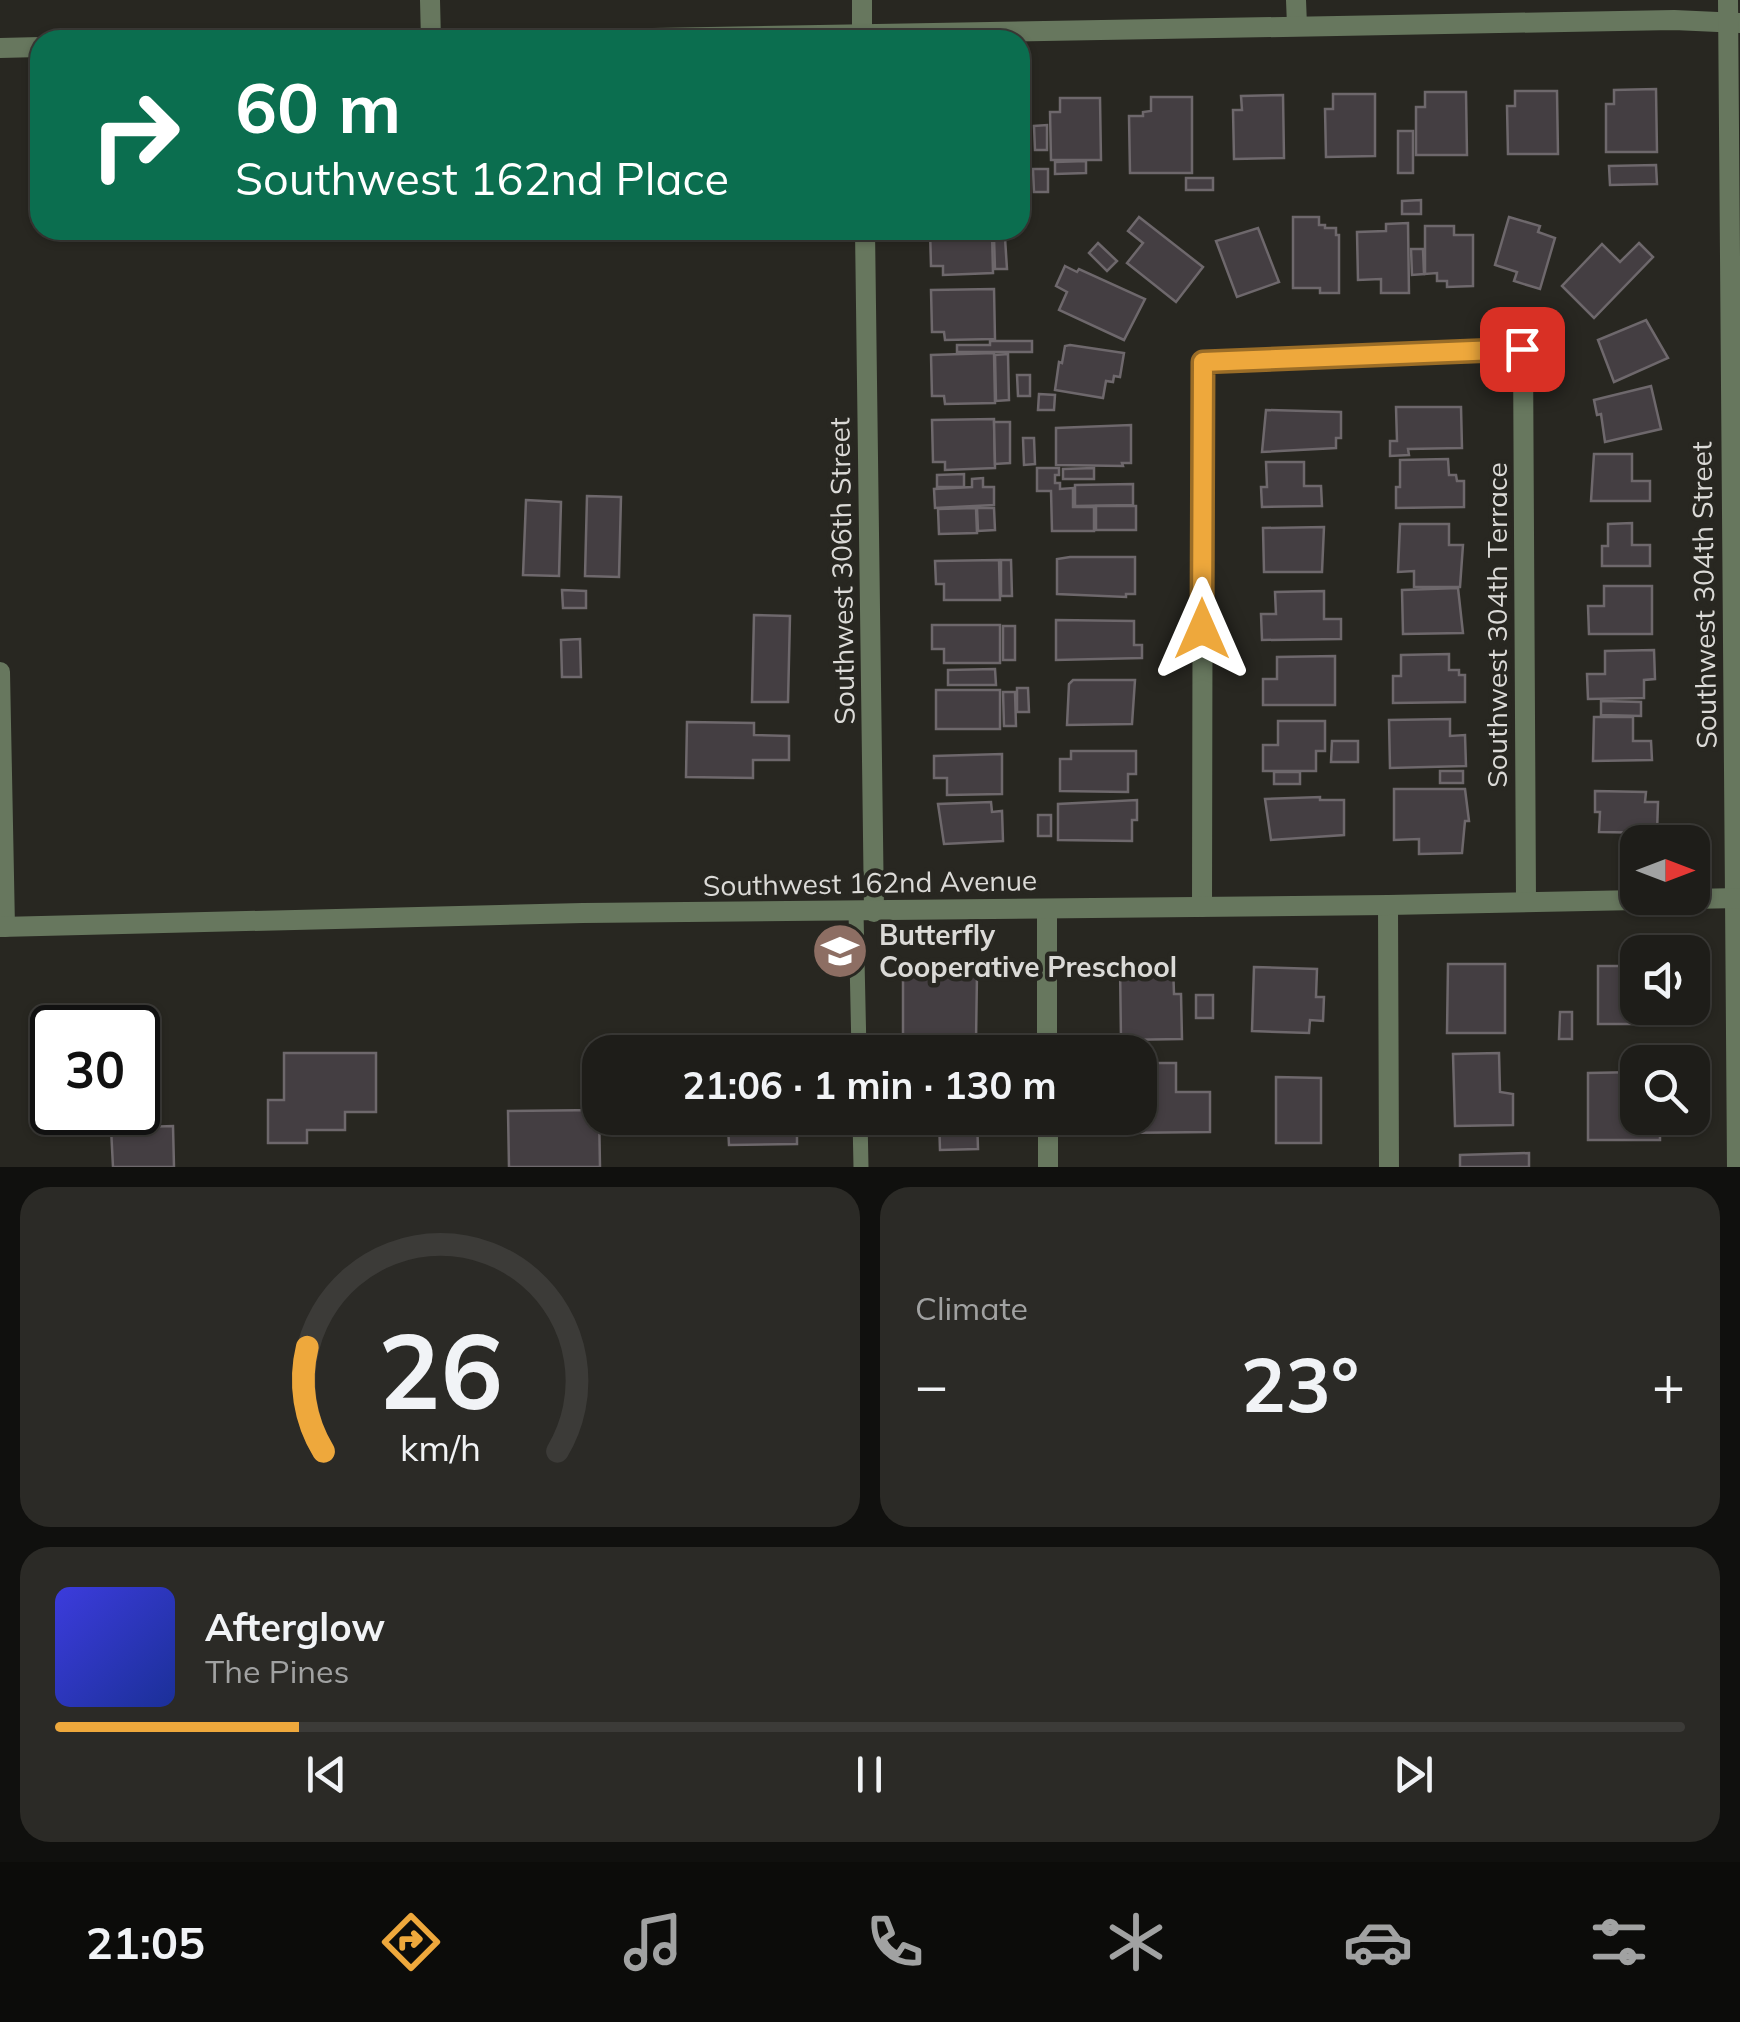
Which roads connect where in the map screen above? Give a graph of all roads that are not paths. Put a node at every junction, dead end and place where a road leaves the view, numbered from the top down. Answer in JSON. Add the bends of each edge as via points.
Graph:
{"nodes":[{"id":1,"x":430,"y":0,"type":"edge"},
{"id":2,"x":862,"y":0,"type":"edge"},
{"id":3,"x":1296,"y":0,"type":"edge"},
{"id":4,"x":1728,"y":0,"type":"edge"},
{"id":5,"x":1734,"y":23,"type":"edge"},
{"id":6,"x":1297,"y":25,"type":"junction"},
{"id":7,"x":431,"y":30,"type":"edge"},
{"id":8,"x":862,"y":30,"type":"edge"},
{"id":9,"x":1030,"y":32,"type":"edge"},
{"id":10,"x":30,"y":47,"type":"edge"},
{"id":11,"x":0,"y":48,"type":"edge"},
{"id":12,"x":864,"y":240,"type":"edge"},
{"id":13,"x":1735,"y":421,"type":"edge"},
{"id":14,"x":0,"y":672,"type":"edge"},
{"id":15,"x":1737,"y":898,"type":"edge"},
{"id":16,"x":1526,"y":902,"type":"junction"},
{"id":17,"x":1388,"y":905,"type":"junction"},
{"id":18,"x":1202,"y":908,"type":"junction"},
{"id":19,"x":1047,"y":909,"type":"junction"},
{"id":20,"x":865,"y":912,"type":"junction"},
{"id":21,"x":3,"y":927,"type":"edge"},
{"id":22,"x":860,"y":1035,"type":"edge"},
{"id":23,"x":1047,"y":1035,"type":"edge"},
{"id":24,"x":860,"y":1135,"type":"edge"},
{"id":25,"x":1048,"y":1135,"type":"edge"},
{"id":26,"x":861,"y":1167,"type":"edge"},
{"id":27,"x":1048,"y":1167,"type":"edge"},
{"id":28,"x":1389,"y":1167,"type":"edge"},
{"id":29,"x":1738,"y":1167,"type":"edge"}],
"edges":[{"from":1,"to":7,"type":"street"},
{"from":2,"to":8,"type":"street"},
{"from":3,"to":6,"type":"street"},
{"from":4,"to":5,"type":"street","name":"Southwest 304th Street"},
{"from":5,"to":6,"type":"street"},
{"from":5,"to":13,"type":"street","name":"Southwest 304th Street"},
{"from":6,"to":9,"type":"street"},
{"from":10,"to":11,"type":"street"},
{"from":12,"to":20,"type":"street","name":"Southwest 306th Street"},
{"from":13,"to":15,"type":"street","name":"Southwest 304th Street"},
{"from":14,"to":21,"type":"street"},
{"from":15,"to":16,"type":"street","name":"Southwest 162nd Avenue"},
{"from":15,"to":29,"type":"street","name":"Southwest 304th Street"},
{"from":16,"to":17,"type":"street","name":"Southwest 162nd Avenue"},
{"from":16,"to":18,"type":"street","name":"Southwest 304th Terrace","via":[[1522,349],[1203,362]]},
{"from":17,"to":18,"type":"street","name":"Southwest 162nd Avenue"},
{"from":17,"to":28,"type":"street"},
{"from":18,"to":19,"type":"street","name":"Southwest 162nd Avenue"},
{"from":19,"to":20,"type":"street","name":"Southwest 162nd Avenue"},
{"from":19,"to":23,"type":"street"},
{"from":20,"to":21,"type":"street","name":"Southwest 162nd Avenue"},
{"from":20,"to":22,"type":"lane"},
{"from":24,"to":26,"type":"lane"},
{"from":25,"to":27,"type":"street"}]}
